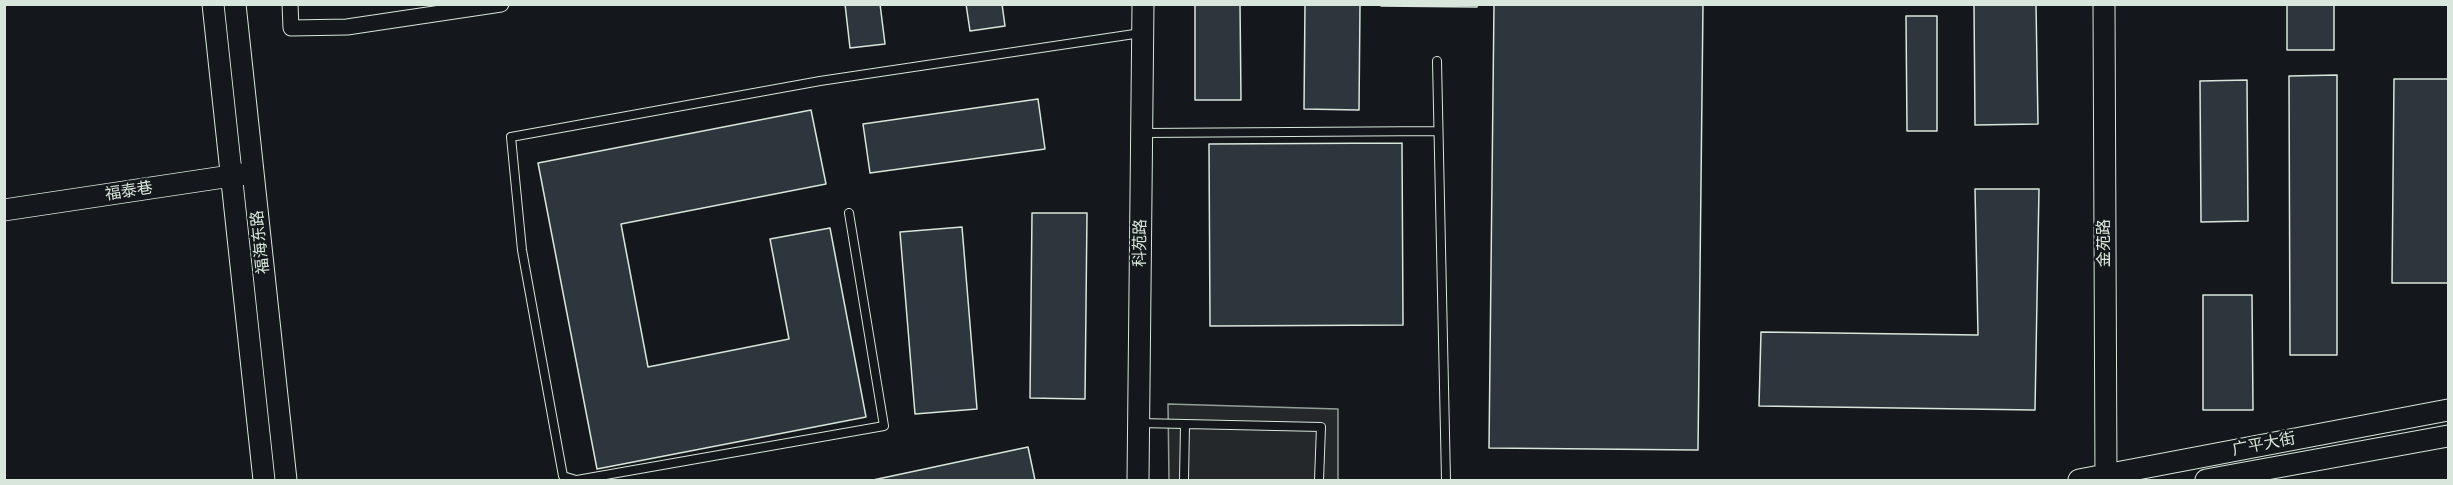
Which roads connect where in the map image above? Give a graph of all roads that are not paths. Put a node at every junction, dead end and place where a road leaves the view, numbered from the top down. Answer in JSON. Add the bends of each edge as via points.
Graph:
{"nodes":[{"id":1,"x":213,"y":4,"type":"edge"},
{"id":2,"x":235,"y":4,"type":"edge"},
{"id":3,"x":290,"y":4,"type":"edge"},
{"id":4,"x":501,"y":4,"type":"edge"},
{"id":5,"x":1143,"y":4,"type":"edge"},
{"id":6,"x":2104,"y":4,"type":"edge"},
{"id":7,"x":1143,"y":33,"type":"junction"},
{"id":8,"x":1437,"y":62,"type":"dead end"},
{"id":9,"x":1438,"y":131,"type":"junction"},
{"id":10,"x":1143,"y":133,"type":"junction"},
{"id":11,"x":254,"y":173,"type":"junction"},
{"id":12,"x":231,"y":176,"type":"junction"},
{"id":13,"x":4,"y":210,"type":"edge"},
{"id":14,"x":849,"y":213,"type":"dead end"},
{"id":15,"x":2448,"y":410,"type":"edge"},
{"id":16,"x":1138,"y":423,"type":"junction"},
{"id":17,"x":1185,"y":425,"type":"junction"},
{"id":18,"x":2448,"y":436,"type":"edge"},
{"id":19,"x":2106,"y":478,"type":"edge"},
{"id":20,"x":264,"y":480,"type":"edge"},
{"id":21,"x":286,"y":480,"type":"edge"},
{"id":22,"x":576,"y":480,"type":"edge"},
{"id":23,"x":1138,"y":480,"type":"edge"},
{"id":24,"x":1184,"y":480,"type":"edge"},
{"id":25,"x":1319,"y":480,"type":"edge"},
{"id":26,"x":1446,"y":480,"type":"edge"},
{"id":27,"x":2079,"y":480,"type":"edge"},
{"id":28,"x":2206,"y":480,"type":"edge"}],
"edges":[{"from":1,"to":12,"type":"street","name":"福海东路"},
{"from":2,"to":11,"type":"street","name":"福海东路"},
{"from":3,"to":4,"type":"street","via":[[291,28],[347,27]]},
{"from":5,"to":7,"type":"street","name":"科苑路"},
{"from":6,"to":19,"type":"street","name":"金苑路"},
{"from":7,"to":10,"type":"street","name":"科苑路"},
{"from":7,"to":22,"type":"lane","via":[[820,81],[511,137],[522,250],[563,476]]},
{"from":8,"to":9,"type":"lane"},
{"from":9,"to":10,"type":"lane"},
{"from":9,"to":26,"type":"lane"},
{"from":10,"to":16,"type":"street","name":"科苑路"},
{"from":11,"to":12,"type":"street","name":"福泰巷"},
{"from":11,"to":21,"type":"street","name":"福海东路"},
{"from":12,"to":13,"type":"street","name":"福泰巷"},
{"from":12,"to":20,"type":"street","name":"福海东路"},
{"from":14,"to":22,"type":"lane","via":[[884,426]]},
{"from":15,"to":19,"type":"street","name":"广平大街"},
{"from":16,"to":17,"type":"lane"},
{"from":16,"to":23,"type":"street","name":"科苑路"},
{"from":17,"to":24,"type":"lane"},
{"from":17,"to":25,"type":"lane","via":[[1321,427]]},
{"from":18,"to":28,"type":"street","name":"广平大街"},
{"from":19,"to":27,"type":"street","name":"广平大街"}]}
